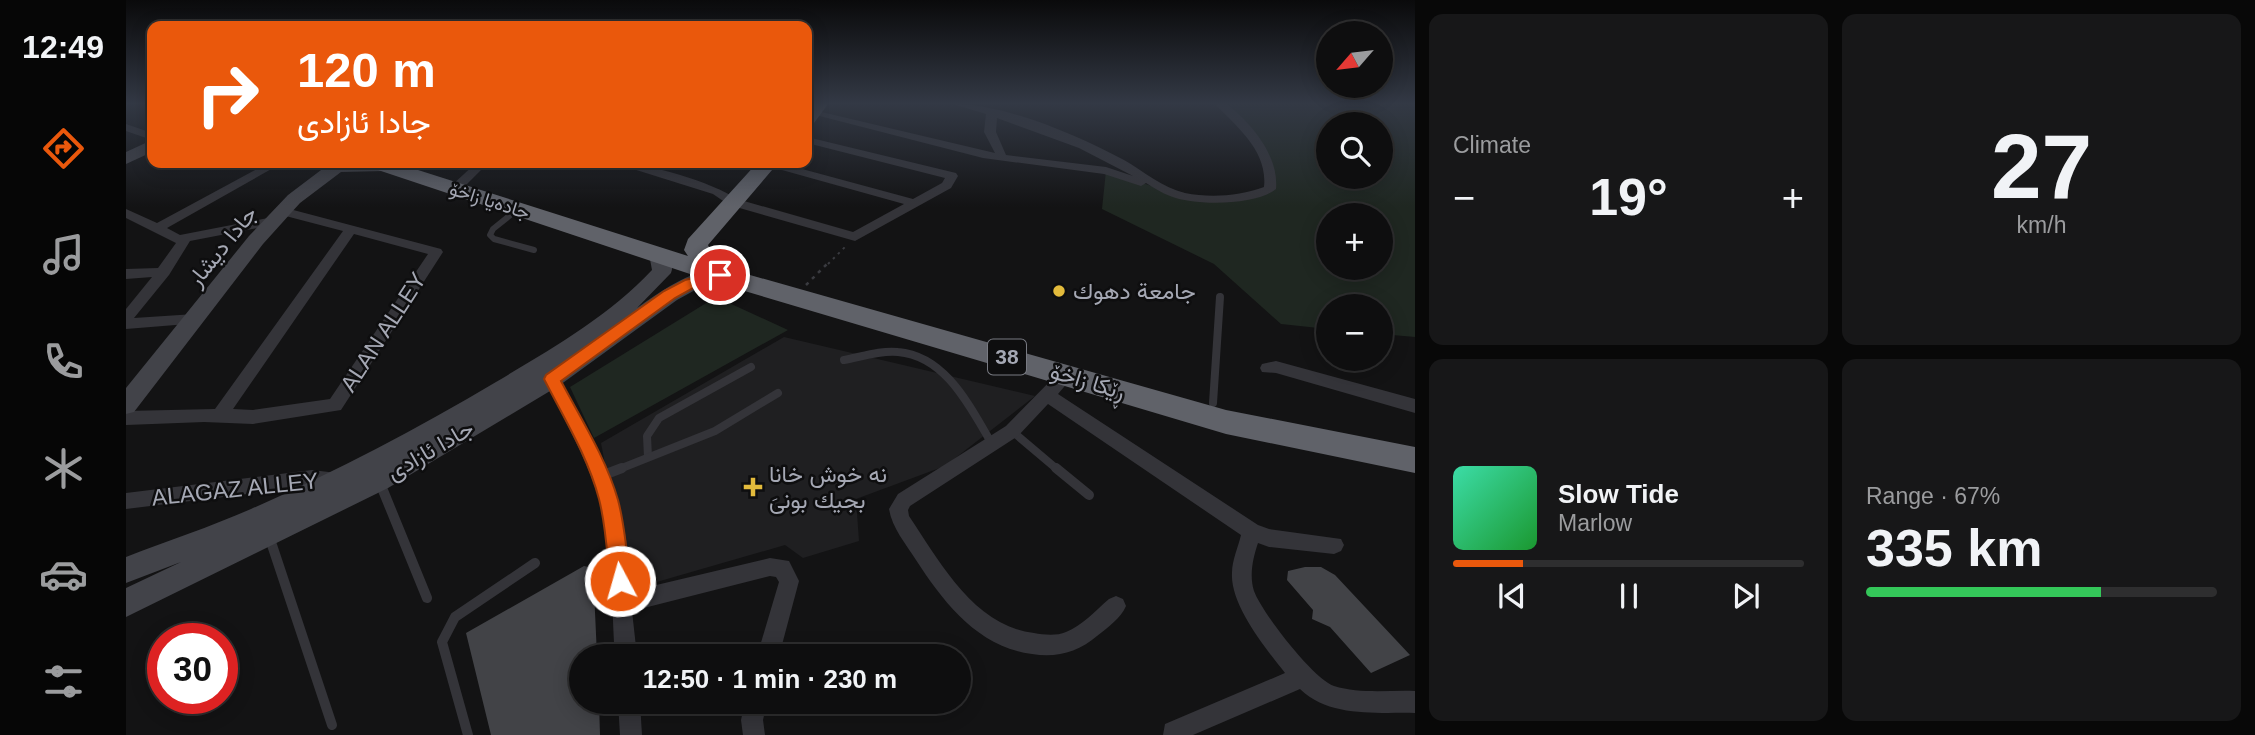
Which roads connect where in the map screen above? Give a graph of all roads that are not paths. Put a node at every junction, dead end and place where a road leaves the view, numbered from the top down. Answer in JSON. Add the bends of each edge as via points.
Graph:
{"nodes":[{"id":1,"x":920,"y":138,"type":"edge"},
{"id":2,"x":994,"y":138,"type":"edge"},
{"id":3,"x":1061,"y":138,"type":"edge"},
{"id":4,"x":1252,"y":138,"type":"edge"},
{"id":5,"x":812,"y":141,"type":"edge"},
{"id":6,"x":147,"y":148,"type":"edge"},
{"id":7,"x":1001,"y":158,"type":"junction"},
{"id":8,"x":126,"y":159,"type":"edge"},
{"id":9,"x":266,"y":168,"type":"edge"},
{"id":10,"x":335,"y":168,"type":"edge"},
{"id":11,"x":393,"y":168,"type":"edge"},
{"id":12,"x":477,"y":168,"type":"edge"},
{"id":13,"x":637,"y":168,"type":"edge"},
{"id":14,"x":764,"y":168,"type":"edge"},
{"id":15,"x":786,"y":168,"type":"edge"},
{"id":16,"x":455,"y":188,"type":"junction"},
{"id":17,"x":1176,"y":194,"type":"junction"},
{"id":18,"x":733,"y":202,"type":"junction"},
{"id":19,"x":914,"y":203,"type":"junction"},
{"id":20,"x":517,"y":209,"type":"junction"},
{"id":21,"x":126,"y":213,"type":"edge"},
{"id":22,"x":277,"y":216,"type":"junction"},
{"id":23,"x":716,"y":221,"type":"junction"},
{"id":24,"x":352,"y":228,"type":"junction"},
{"id":25,"x":156,"y":229,"type":"junction"},
{"id":26,"x":603,"y":236,"type":"junction"},
{"id":27,"x":184,"y":240,"type":"junction"},
{"id":28,"x":534,"y":250,"type":"dead end"},
{"id":29,"x":659,"y":254,"type":"junction"},
{"id":30,"x":164,"y":272,"type":"junction"},
{"id":31,"x":126,"y":274,"type":"edge"},
{"id":32,"x":720,"y":275,"type":"junction"},
{"id":33,"x":659,"y":291,"type":"junction"},
{"id":34,"x":1220,"y":297,"type":"dead end"},
{"id":35,"x":126,"y":318,"type":"edge"},
{"id":36,"x":195,"y":319,"type":"junction"},
{"id":37,"x":126,"y":324,"type":"edge"},
{"id":38,"x":844,"y":360,"type":"dead end"},
{"id":39,"x":751,"y":367,"type":"dead end"},
{"id":40,"x":1268,"y":368,"type":"dead end"},
{"id":41,"x":1067,"y":374,"type":"junction"},
{"id":42,"x":552,"y":379,"type":"junction"},
{"id":43,"x":778,"y":393,"type":"dead end"},
{"id":44,"x":1048,"y":396,"type":"junction"},
{"id":45,"x":1213,"y":403,"type":"junction"},
{"id":46,"x":126,"y":405,"type":"edge"},
{"id":47,"x":1415,"y":406,"type":"edge"},
{"id":48,"x":219,"y":416,"type":"junction"},
{"id":49,"x":126,"y":418,"type":"edge"},
{"id":50,"x":1012,"y":431,"type":"junction"},
{"id":51,"x":1415,"y":443,"type":"edge"},
{"id":52,"x":992,"y":444,"type":"junction"},
{"id":53,"x":648,"y":457,"type":"junction"},
{"id":54,"x":1415,"y":460,"type":"edge"},
{"id":55,"x":601,"y":475,"type":"junction"},
{"id":56,"x":343,"y":479,"type":"junction"},
{"id":57,"x":379,"y":480,"type":"junction"},
{"id":58,"x":1088,"y":495,"type":"dead end"},
{"id":59,"x":126,"y":501,"type":"edge"},
{"id":60,"x":1252,"y":532,"type":"junction"},
{"id":61,"x":268,"y":534,"type":"junction"},
{"id":62,"x":1334,"y":545,"type":"dead end"},
{"id":63,"x":535,"y":562,"type":"dead end"},
{"id":64,"x":126,"y":569,"type":"edge"},
{"id":65,"x":191,"y":571,"type":"junction"},
{"id":66,"x":126,"y":591,"type":"edge"},
{"id":67,"x":427,"y":598,"type":"dead end"},
{"id":68,"x":126,"y":603,"type":"edge"},
{"id":69,"x":622,"y":603,"type":"junction"},
{"id":70,"x":1116,"y":606,"type":"dead end"},
{"id":71,"x":625,"y":644,"type":"edge"},
{"id":72,"x":771,"y":644,"type":"edge"},
{"id":73,"x":1303,"y":677,"type":"junction"},
{"id":74,"x":1415,"y":702,"type":"edge"},
{"id":75,"x":630,"y":714,"type":"edge"},
{"id":76,"x":753,"y":714,"type":"edge"},
{"id":77,"x":332,"y":724,"type":"dead end"},
{"id":78,"x":1172,"y":732,"type":"dead end"},
{"id":79,"x":468,"y":735,"type":"edge"},
{"id":80,"x":631,"y":735,"type":"edge"},
{"id":81,"x":754,"y":735,"type":"edge"}],
"edges":[{"from":1,"to":7,"type":"street"},
{"from":2,"to":7,"type":"street"},
{"from":3,"to":17,"type":"street","via":[[1100,153]]},
{"from":4,"to":17,"type":"street","via":[[1273,178],[1270,188],[1236,198]]},
{"from":5,"to":19,"type":"street","via":[[952,176],[947,185]]},
{"from":6,"to":8,"type":"main road"},
{"from":7,"to":17,"type":"street","via":[[1106,171]]},
{"from":9,"to":25,"type":"street"},
{"from":10,"to":22,"type":"main road","name":"جادا دیشار"},
{"from":11,"to":16,"type":"highway","name":"جادەیا زاخۆ"},
{"from":12,"to":16,"type":"street"},
{"from":13,"to":18,"type":"street","via":[[717,191]]},
{"from":14,"to":18,"type":"highway"},
{"from":15,"to":19,"type":"street"},
{"from":16,"to":20,"type":"highway","name":"جادەیا زاخۆ"},
{"from":18,"to":19,"type":"street","via":[[855,237]]},
{"from":18,"to":23,"type":"highway"},
{"from":20,"to":26,"type":"highway","name":"جادەیا زاخۆ"},
{"from":20,"to":28,"type":"lane","via":[[490,235]]},
{"from":21,"to":25,"type":"street"},
{"from":22,"to":24,"type":"street","name":"ALAN ALLEY"},
{"from":22,"to":27,"type":"street"},
{"from":22,"to":36,"type":"main road","name":"جادا دیشار"},
{"from":23,"to":26,"type":"highway","via":[[689,242],[672,248],[630,237]]},
{"from":23,"to":45,"type":"highway","name":"ڕێکا زاخۆ","number":"38","via":[[696,244],[701,255]]},
{"from":24,"to":48,"type":"street"},
{"from":24,"to":48,"type":"street","name":"ALAN ALLEY","via":[[436,253],[335,405],[253,417]]},
{"from":25,"to":27,"type":"street"},
{"from":26,"to":29,"type":"highway","name":"ڕێکا زاخۆ","number":"38"},
{"from":27,"to":30,"type":"street"},
{"from":29,"to":32,"type":"highway","name":"ڕێکا زاخۆ","number":"38"},
{"from":29,"to":33,"type":"main road","name":"جادا ئازادی","via":[[663,268]]},
{"from":30,"to":31,"type":"street"},
{"from":30,"to":35,"type":"street"},
{"from":32,"to":33,"type":"main road","name":"جادا ئازادی"},
{"from":32,"to":41,"type":"highway","name":"ڕێکا زاخۆ","number":"38"},
{"from":33,"to":42,"type":"main road","name":"جادا ئازادی"},
{"from":33,"to":56,"type":"main road","name":"جادا ئازادی","via":[[455,418]]},
{"from":34,"to":45,"type":"lane"},
{"from":36,"to":37,"type":"street"},
{"from":36,"to":46,"type":"main road","name":"جادا دیشار"},
{"from":38,"to":52,"type":"lane","via":[[898,352],[917,356],[946,377]]},
{"from":39,"to":53,"type":"lane","via":[[659,418],[647,436]]},
{"from":40,"to":47,"type":"street"},
{"from":41,"to":44,"type":"street"},
{"from":41,"to":54,"type":"highway","name":"ڕێکا زاخۆ","number":"38","via":[[1226,422]]},
{"from":42,"to":55,"type":"street"},
{"from":42,"to":57,"type":"main road","name":"جادا ئازادی"},
{"from":43,"to":53,"type":"lane","via":[[728,425]]},
{"from":44,"to":50,"type":"street"},
{"from":44,"to":60,"type":"street"},
{"from":45,"to":51,"type":"highway","name":"ڕێکا زاخۆ","number":"38"},
{"from":48,"to":49,"type":"street"},
{"from":50,"to":52,"type":"street"},
{"from":50,"to":58,"type":"lane"},
{"from":52,"to":70,"type":"street","via":[[904,500],[898,509],[900,519],[955,597],[1000,636],[1030,645],[1069,642]]},
{"from":53,"to":55,"type":"lane"},
{"from":55,"to":69,"type":"street","via":[[615,527]]},
{"from":56,"to":59,"type":"street","name":"ALAGAZ ALLEY","via":[[312,478]]},
{"from":56,"to":64,"type":"main road","name":"جادا ئازادی","via":[[258,519]]},
{"from":57,"to":61,"type":"main road","name":"جادا ئازادی"},
{"from":57,"to":67,"type":"lane"},
{"from":60,"to":62,"type":"street"},
{"from":60,"to":73,"type":"street","via":[[1240,573],[1242,587]]},
{"from":61,"to":65,"type":"main road","name":"جادا ئازادی"},
{"from":61,"to":77,"type":"lane"},
{"from":63,"to":79,"type":"lane","via":[[455,617],[442,642]]},
{"from":65,"to":66,"type":"main road"},
{"from":65,"to":68,"type":"main road","name":"جادا ئازادی"},
{"from":69,"to":71,"type":"street"},
{"from":69,"to":72,"type":"street","via":[[770,567],[782,568],[789,581]]},
{"from":73,"to":74,"type":"street","via":[[1324,693],[1343,698]]},
{"from":73,"to":78,"type":"street"},
{"from":75,"to":80,"type":"street"},
{"from":76,"to":81,"type":"street"}]}
